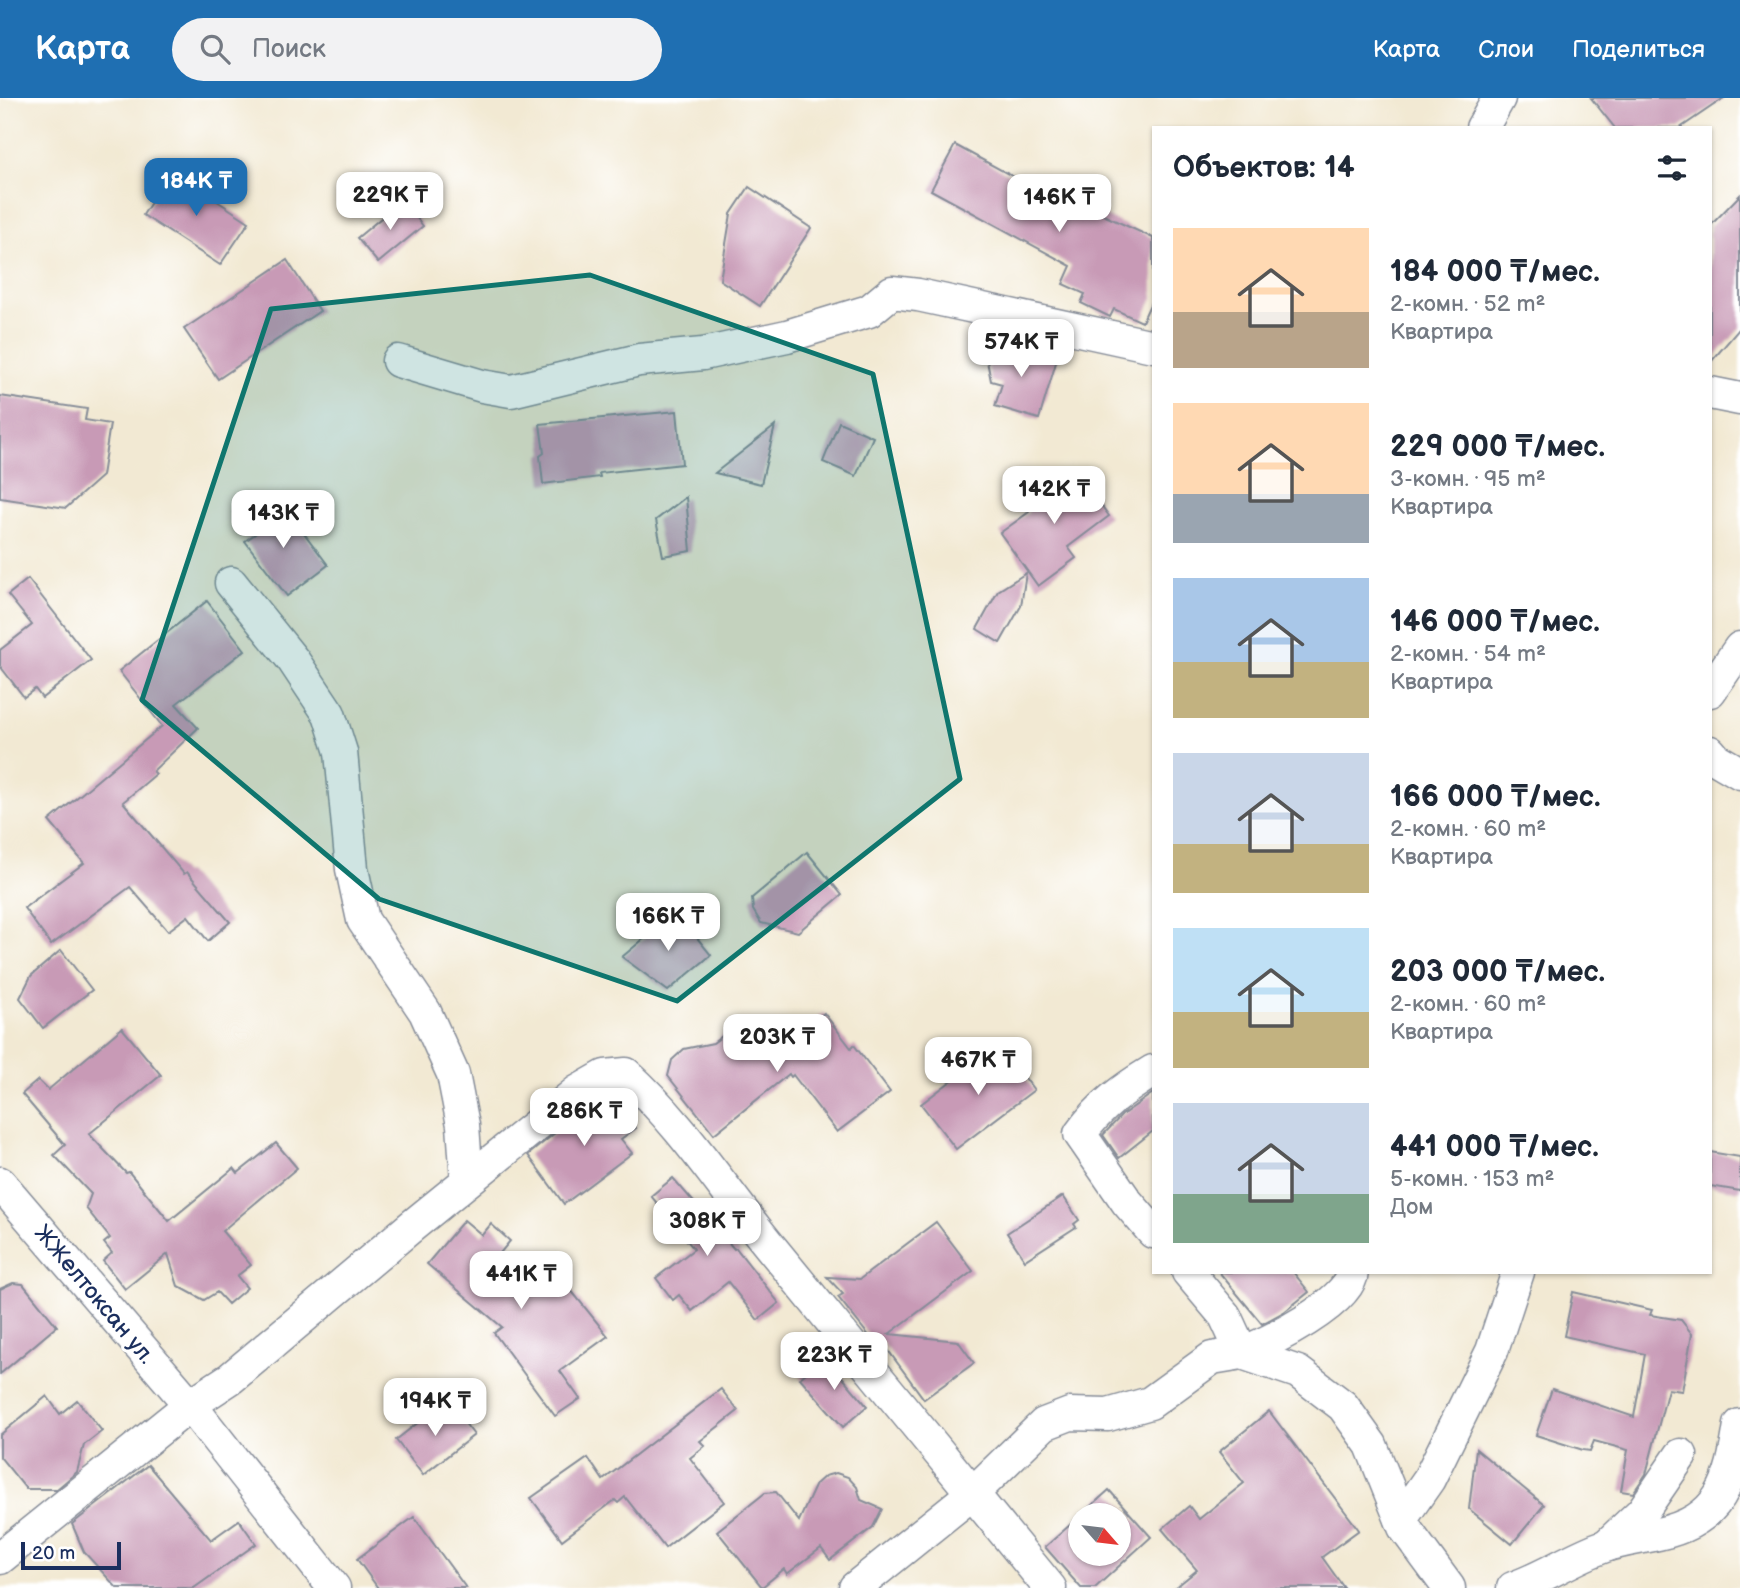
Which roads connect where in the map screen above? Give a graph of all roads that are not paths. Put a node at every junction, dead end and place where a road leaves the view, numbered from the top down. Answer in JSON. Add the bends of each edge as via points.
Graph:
{"nodes":[{"id":1,"x":1499,"y":98,"type":"edge"},
{"id":2,"x":1483,"y":126,"type":"edge"},
{"id":3,"x":1152,"y":346,"type":"edge"},
{"id":4,"x":398,"y":361,"type":"dead end"},
{"id":5,"x":1712,"y":393,"type":"edge"},
{"id":6,"x":1740,"y":399,"type":"edge"},
{"id":7,"x":231,"y":583,"type":"dead end"},
{"id":8,"x":1740,"y":648,"type":"edge"},
{"id":9,"x":1712,"y":688,"type":"edge"},
{"id":10,"x":1712,"y":754,"type":"edge"},
{"id":11,"x":1740,"y":773,"type":"edge"},
{"id":12,"x":1152,"y":1072,"type":"edge"},
{"id":13,"x":467,"y":1181,"type":"junction"},
{"id":14,"x":0,"y":1183,"type":"edge"},
{"id":15,"x":1152,"y":1232,"type":"edge"},
{"id":16,"x":1190,"y":1274,"type":"edge"},
{"id":17,"x":1351,"y":1274,"type":"edge"},
{"id":18,"x":1517,"y":1274,"type":"edge"},
{"id":19,"x":1242,"y":1353,"type":"junction"},
{"id":20,"x":190,"y":1405,"type":"junction"},
{"id":21,"x":1740,"y":1425,"type":"edge"},
{"id":22,"x":1681,"y":1455,"type":"dead end"},
{"id":23,"x":973,"y":1493,"type":"junction"},
{"id":24,"x":1401,"y":1519,"type":"junction"},
{"id":25,"x":1607,"y":1545,"type":"junction"},
{"id":26,"x":0,"y":1558,"type":"edge"},
{"id":27,"x":334,"y":1588,"type":"edge"},
{"id":28,"x":855,"y":1588,"type":"edge"},
{"id":29,"x":1050,"y":1588,"type":"edge"},
{"id":30,"x":1449,"y":1588,"type":"edge"},
{"id":31,"x":1513,"y":1588,"type":"edge"}],
"edges":[{"from":1,"to":2,"type":"street"},
{"from":3,"to":4,"type":"street","via":[[892,292],[869,311],[787,335],[703,354],[639,360],[511,391]]},
{"from":5,"to":6,"type":"street"},
{"from":7,"to":13,"type":"street","via":[[293,660],[329,714],[341,752],[352,869],[363,920],[425,1012],[453,1074]]},
{"from":8,"to":9,"type":"street"},
{"from":10,"to":11,"type":"street"},
{"from":12,"to":15,"type":"street","via":[[1096,1112],[1080,1134]]},
{"from":13,"to":20,"type":"street","via":[[231,1378]]},
{"from":13,"to":23,"type":"street","via":[[577,1092],[604,1076],[626,1074],[680,1131]]},
{"from":14,"to":20,"type":"street","name":"ЖЖелтоксан ул."},
{"from":16,"to":19,"type":"street","via":[[1225,1316]]},
{"from":17,"to":19,"type":"street","via":[[1347,1288],[1315,1314]]},
{"from":18,"to":24,"type":"street","via":[[1492,1351],[1429,1479]]},
{"from":19,"to":23,"type":"street","via":[[1212,1357],[1150,1403],[1108,1415],[1069,1414],[1044,1424]]},
{"from":19,"to":24,"type":"street","via":[[1298,1371],[1343,1406],[1371,1445]]},
{"from":20,"to":26,"type":"street"},
{"from":20,"to":27,"type":"street","name":"ЖЖелтоксан ул."},
{"from":21,"to":25,"type":"street","via":[[1726,1490],[1712,1506],[1687,1525]]},
{"from":22,"to":25,"type":"street","via":[[1642,1512]]},
{"from":23,"to":28,"type":"street"},
{"from":23,"to":29,"type":"street"},
{"from":24,"to":30,"type":"street"},
{"from":25,"to":31,"type":"street"}]}
